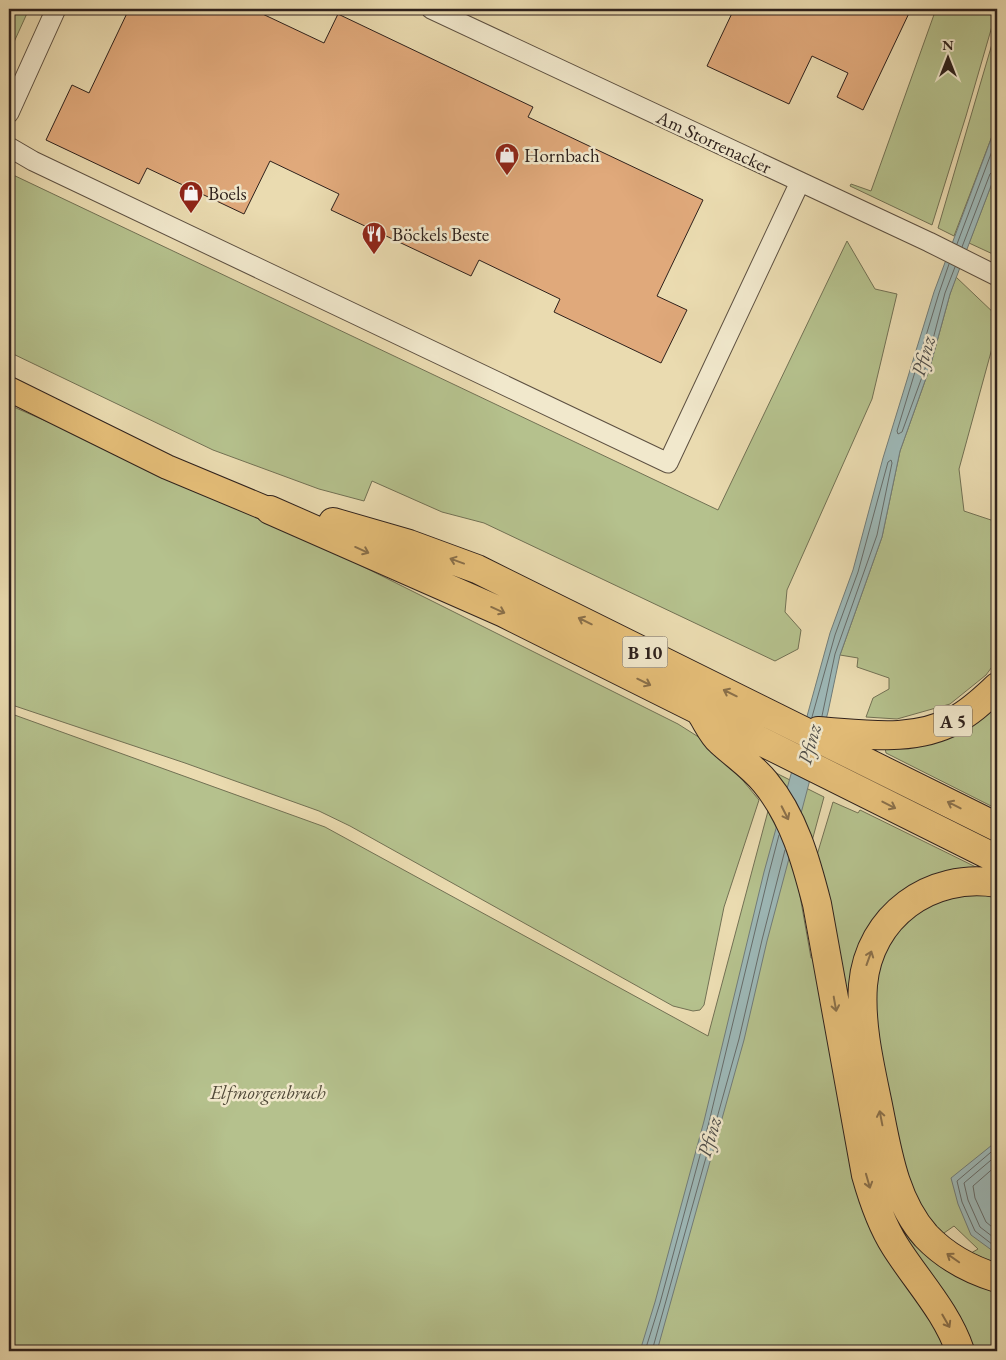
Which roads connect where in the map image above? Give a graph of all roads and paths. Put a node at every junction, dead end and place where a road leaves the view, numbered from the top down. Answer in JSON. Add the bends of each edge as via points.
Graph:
{"nodes":[{"id":1,"x":56,"y":9,"type":"edge"},
{"id":2,"x":431,"y":9,"type":"edge"},
{"id":3,"x":9,"y":113,"type":"edge"},
{"id":4,"x":9,"y":147,"type":"edge"},
{"id":5,"x":800,"y":182,"type":"junction"},
{"id":6,"x":997,"y":276,"type":"edge"},
{"id":7,"x":9,"y":389,"type":"edge"},
{"id":8,"x":270,"y":510,"type":"junction"},
{"id":9,"x":997,"y":687,"type":"edge"},
{"id":10,"x":699,"y":709,"type":"junction"},
{"id":11,"x":856,"y":744,"type":"junction"},
{"id":12,"x":997,"y":827,"type":"edge"},
{"id":13,"x":997,"y":859,"type":"edge"},
{"id":14,"x":997,"y":883,"type":"edge"},
{"id":15,"x":997,"y":1278,"type":"edge"},
{"id":16,"x":960,"y":1351,"type":"edge"}],
"edges":[{"from":1,"to":3,"type":"street"},
{"from":2,"to":5,"type":"street","name":"Am Storrenacker"},
{"from":4,"to":5,"type":"street","via":[[668,463]]},
{"from":5,"to":6,"type":"street","name":"Am Storrenacker"},
{"from":7,"to":8,"type":"main road","via":[[167,467]]},
{"from":8,"to":10,"type":"highway","number":"B 10","one_way":true,"via":[[504,613]]},
{"from":11,"to":8,"type":"highway","number":"B 10","one_way":true,"via":[[804,730],[477,569],[341,523]]},
{"from":9,"to":11,"type":"highway","number":"A 5","via":[[968,712],[939,728],[878,736]]},
{"from":10,"to":13,"type":"highway","number":"B 10","one_way":true},
{"from":10,"to":16,"type":"highway","one_way":true,"via":[[719,740],[764,781],[784,809],[794,831],[808,866],[817,904],[866,1175],[876,1209],[894,1246],[944,1317]]},
{"from":12,"to":11,"type":"highway","number":"B 10","one_way":true},
{"from":15,"to":14,"type":"highway","one_way":true,"via":[[963,1264],[936,1246],[906,1204],[891,1166],[884,1135],[866,1040],[863,1001],[865,972],[873,948],[897,912],[917,897],[949,884]]}]}
